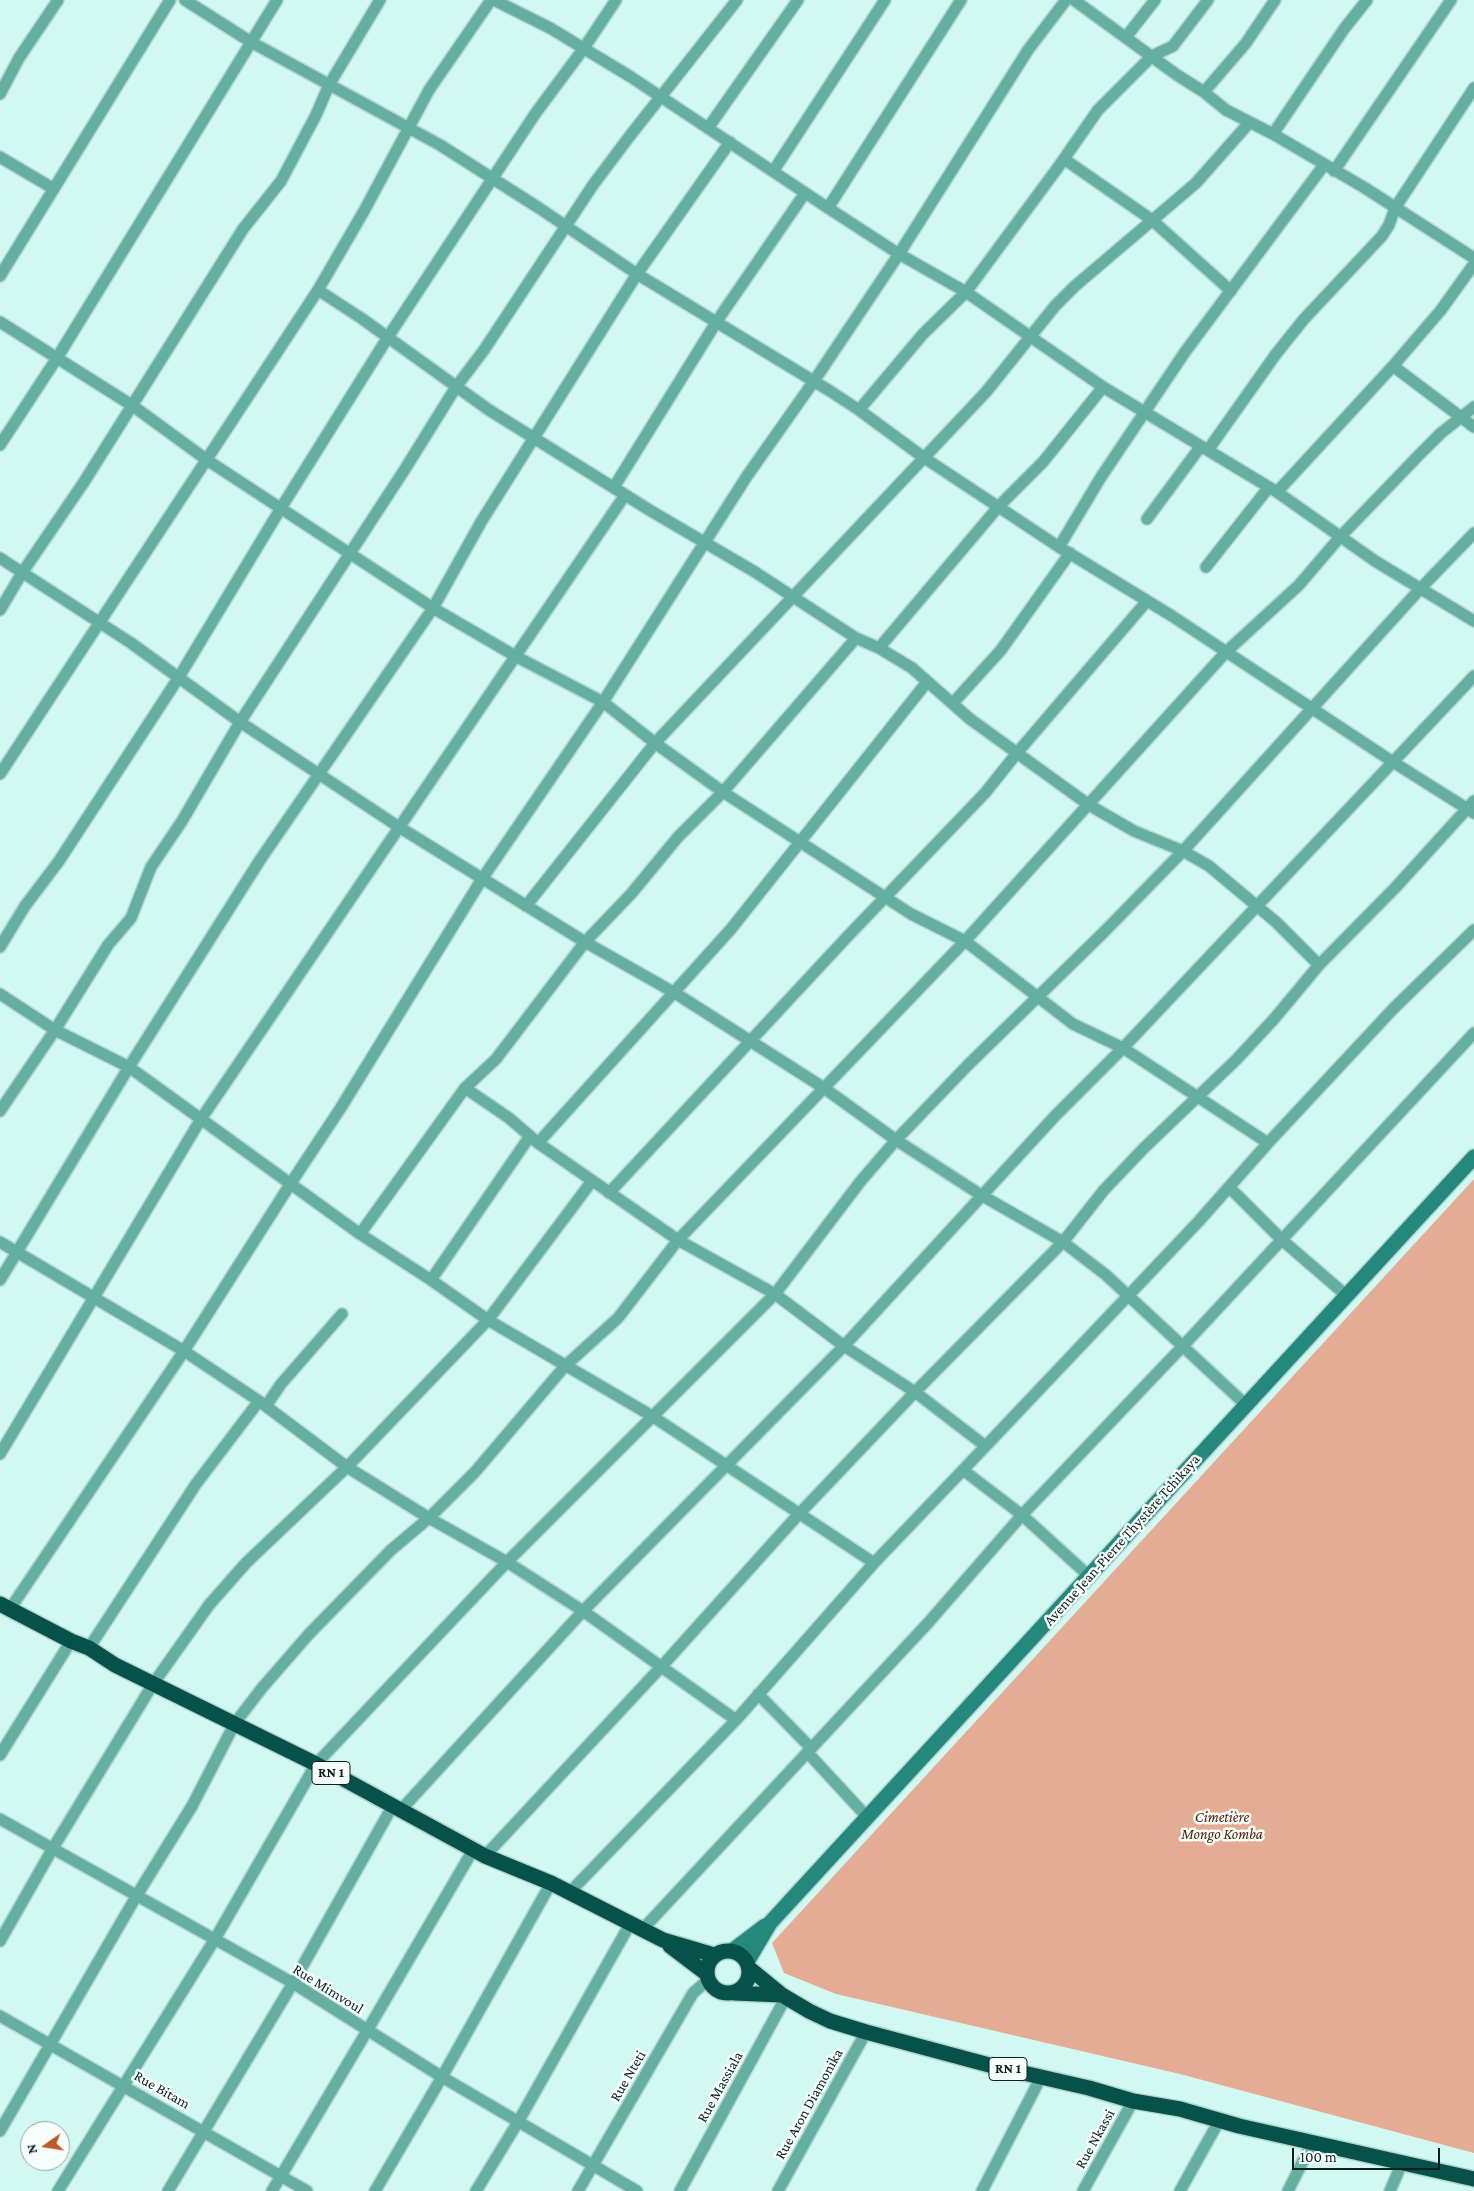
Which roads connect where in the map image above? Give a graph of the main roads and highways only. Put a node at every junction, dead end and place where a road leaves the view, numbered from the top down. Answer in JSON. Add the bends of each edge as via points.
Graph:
{"nodes":[{"id":1,"x":5,"y":1607,"type":"edge"},
{"id":2,"x":663,"y":1940,"type":"junction"},
{"id":3,"x":714,"y":1956,"type":"junction"},
{"id":4,"x":748,"y":1965,"type":"junction"},
{"id":5,"x":708,"y":1977,"type":"junction"},
{"id":6,"x":734,"y":1993,"type":"junction"},
{"id":7,"x":784,"y":1996,"type":"junction"},
{"id":8,"x":1474,"y":2179,"type":"edge"}],
"edges":[{"from":1,"to":2,"type":"highway","number":"RN 1","via":[[316,1764],[479,1853],[551,1884]]},
{"from":2,"to":3,"type":"highway","number":"RN 1"},
{"from":2,"to":5,"type":"highway","number":"RN 1"},
{"from":3,"to":4,"type":"highway","via":[[726,1950],[732,1951]]},
{"from":3,"to":5,"type":"highway","via":[[708,1964]]},
{"from":4,"to":6,"type":"highway","via":[[746,1984]]},
{"from":4,"to":7,"type":"highway","number":"RN 1"},
{"from":5,"to":6,"type":"highway","via":[[716,1990]]},
{"from":6,"to":7,"type":"highway","number":"RN 1"},
{"from":7,"to":8,"type":"highway","number":"RN 1","via":[[830,2021],[866,2032],[1133,2101],[1180,2109],[1312,2143]]}]}
